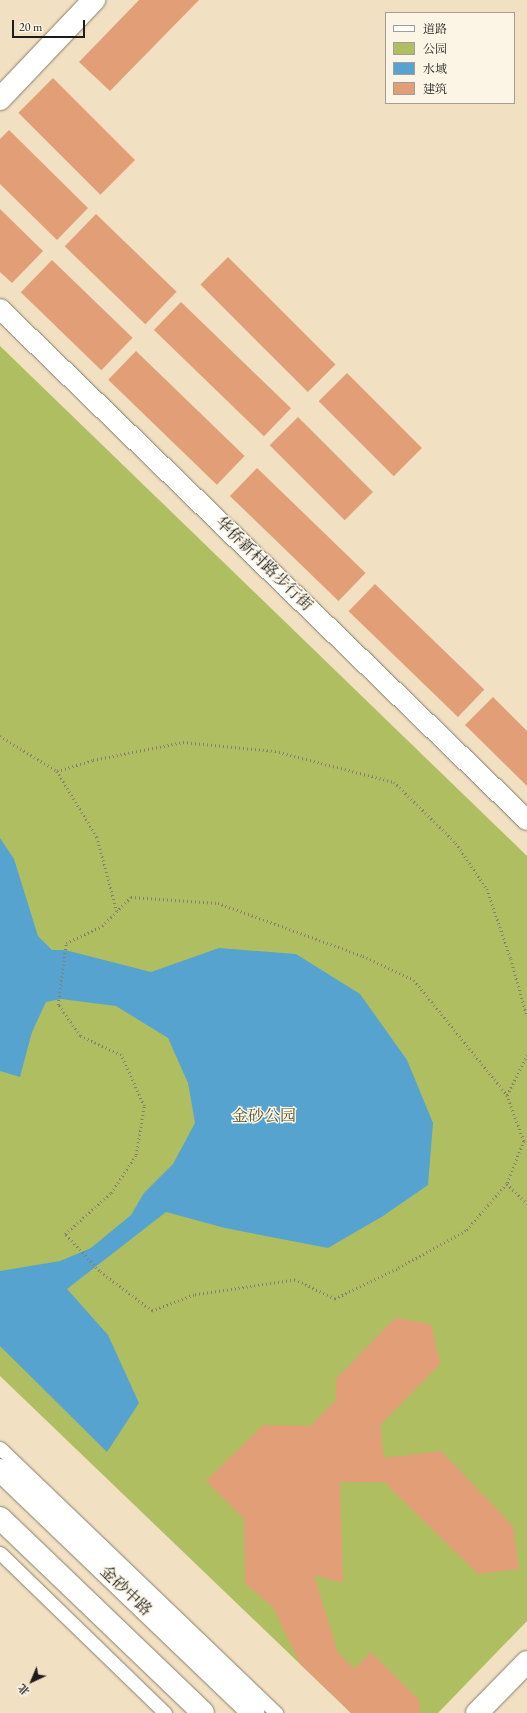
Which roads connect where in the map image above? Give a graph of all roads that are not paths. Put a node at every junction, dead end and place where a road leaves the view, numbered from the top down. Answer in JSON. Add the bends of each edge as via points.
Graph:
{"nodes":[{"id":1,"x":73,"y":0,"type":"edge"},
{"id":2,"x":94,"y":0,"type":"edge"},
{"id":3,"x":0,"y":77,"type":"edge"},
{"id":4,"x":0,"y":99,"type":"edge"},
{"id":5,"x":0,"y":309,"type":"edge"},
{"id":6,"x":527,"y":820,"type":"edge"},
{"id":7,"x":0,"y":1448,"type":"edge"},
{"id":8,"x":0,"y":1470,"type":"edge"},
{"id":9,"x":0,"y":1518,"type":"edge"},
{"id":10,"x":0,"y":1553,"type":"edge"},
{"id":11,"x":527,"y":1662,"type":"edge"},
{"id":12,"x":164,"y":1713,"type":"edge"},
{"id":13,"x":202,"y":1713,"type":"edge"},
{"id":14,"x":253,"y":1713,"type":"edge"},
{"id":15,"x":276,"y":1713,"type":"edge"},
{"id":16,"x":477,"y":1713,"type":"edge"}],
"edges":[{"from":1,"to":3,"type":"main road"},
{"from":2,"to":4,"type":"main road"},
{"from":5,"to":6,"type":"street","name":"华侨新村路步行街"},
{"from":7,"to":15,"type":"lane"},
{"from":8,"to":14,"type":"main road","name":"金砂中路"},
{"from":9,"to":13,"type":"main road"},
{"from":10,"to":12,"type":"lane"},
{"from":11,"to":16,"type":"main road"}]}
